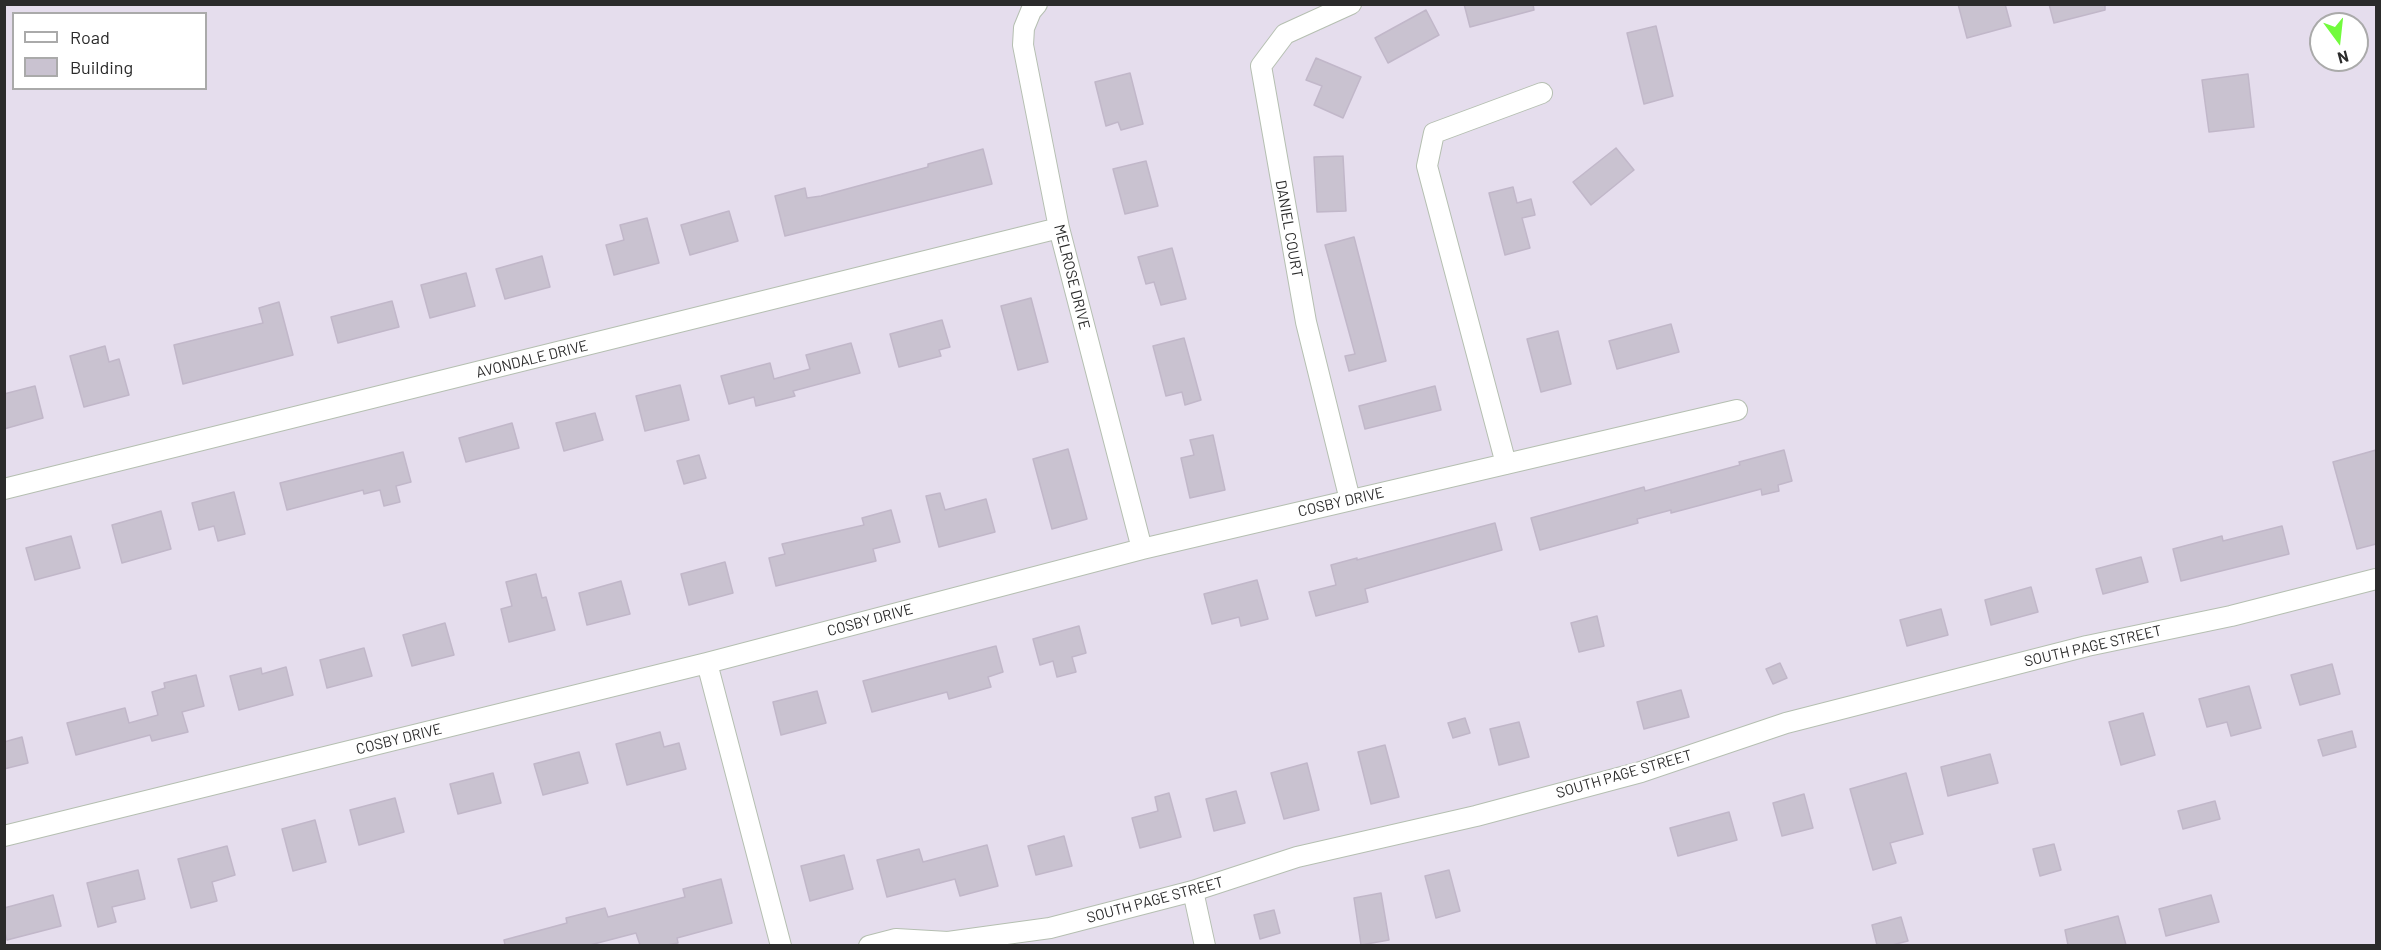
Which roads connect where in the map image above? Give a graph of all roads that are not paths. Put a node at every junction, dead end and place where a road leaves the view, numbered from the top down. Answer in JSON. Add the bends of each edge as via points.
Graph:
{"nodes":[{"id":1,"x":1037,"y":4,"type":"edge"},
{"id":2,"x":1350,"y":4,"type":"edge"},
{"id":3,"x":1542,"y":93,"type":"dead end"},
{"id":4,"x":1059,"y":228,"type":"junction"},
{"id":5,"x":1737,"y":410,"type":"dead end"},
{"id":6,"x":1506,"y":464,"type":"junction"},
{"id":7,"x":4,"y":489,"type":"edge"},
{"id":8,"x":1350,"y":500,"type":"junction"},
{"id":9,"x":1142,"y":549,"type":"junction"},
{"id":10,"x":2376,"y":579,"type":"edge"},
{"id":11,"x":707,"y":663,"type":"junction"},
{"id":12,"x":4,"y":836,"type":"edge"},
{"id":13,"x":1193,"y":891,"type":"junction"},
{"id":14,"x":897,"y":942,"type":"edge"},
{"id":15,"x":781,"y":945,"type":"edge"},
{"id":16,"x":869,"y":945,"type":"edge"},
{"id":17,"x":1205,"y":945,"type":"edge"}],
"edges":[{"from":1,"to":4,"type":"street","name":"MELROSE DRIVE","via":[[1024,28],[1023,45]]},
{"from":2,"to":8,"type":"street","name":"DANIEL COURT","via":[[1285,34],[1261,66],[1306,322]]},
{"from":3,"to":6,"type":"street","via":[[1434,133],[1427,166]]},
{"from":4,"to":7,"type":"street","name":"AVONDALE DRIVE"},
{"from":4,"to":9,"type":"street","name":"MELROSE DRIVE"},
{"from":5,"to":6,"type":"street","name":"COSBY DRIVE"},
{"from":6,"to":8,"type":"street","name":"COSBY DRIVE"},
{"from":8,"to":9,"type":"street","name":"COSBY DRIVE"},
{"from":9,"to":11,"type":"street","name":"COSBY DRIVE"},
{"from":10,"to":13,"type":"street","name":"SOUTH PAGE STREET","via":[[2231,616],[2087,645],[1786,723],[1641,772],[1476,816],[1297,857]]},
{"from":11,"to":12,"type":"street","name":"COSBY DRIVE"},
{"from":11,"to":15,"type":"street"},
{"from":13,"to":14,"type":"street","name":"SOUTH PAGE STREET","via":[[1050,928],[948,942]]},
{"from":13,"to":17,"type":"street"},
{"from":14,"to":16,"type":"street","name":"SOUTH PAGE STREET"}]}
